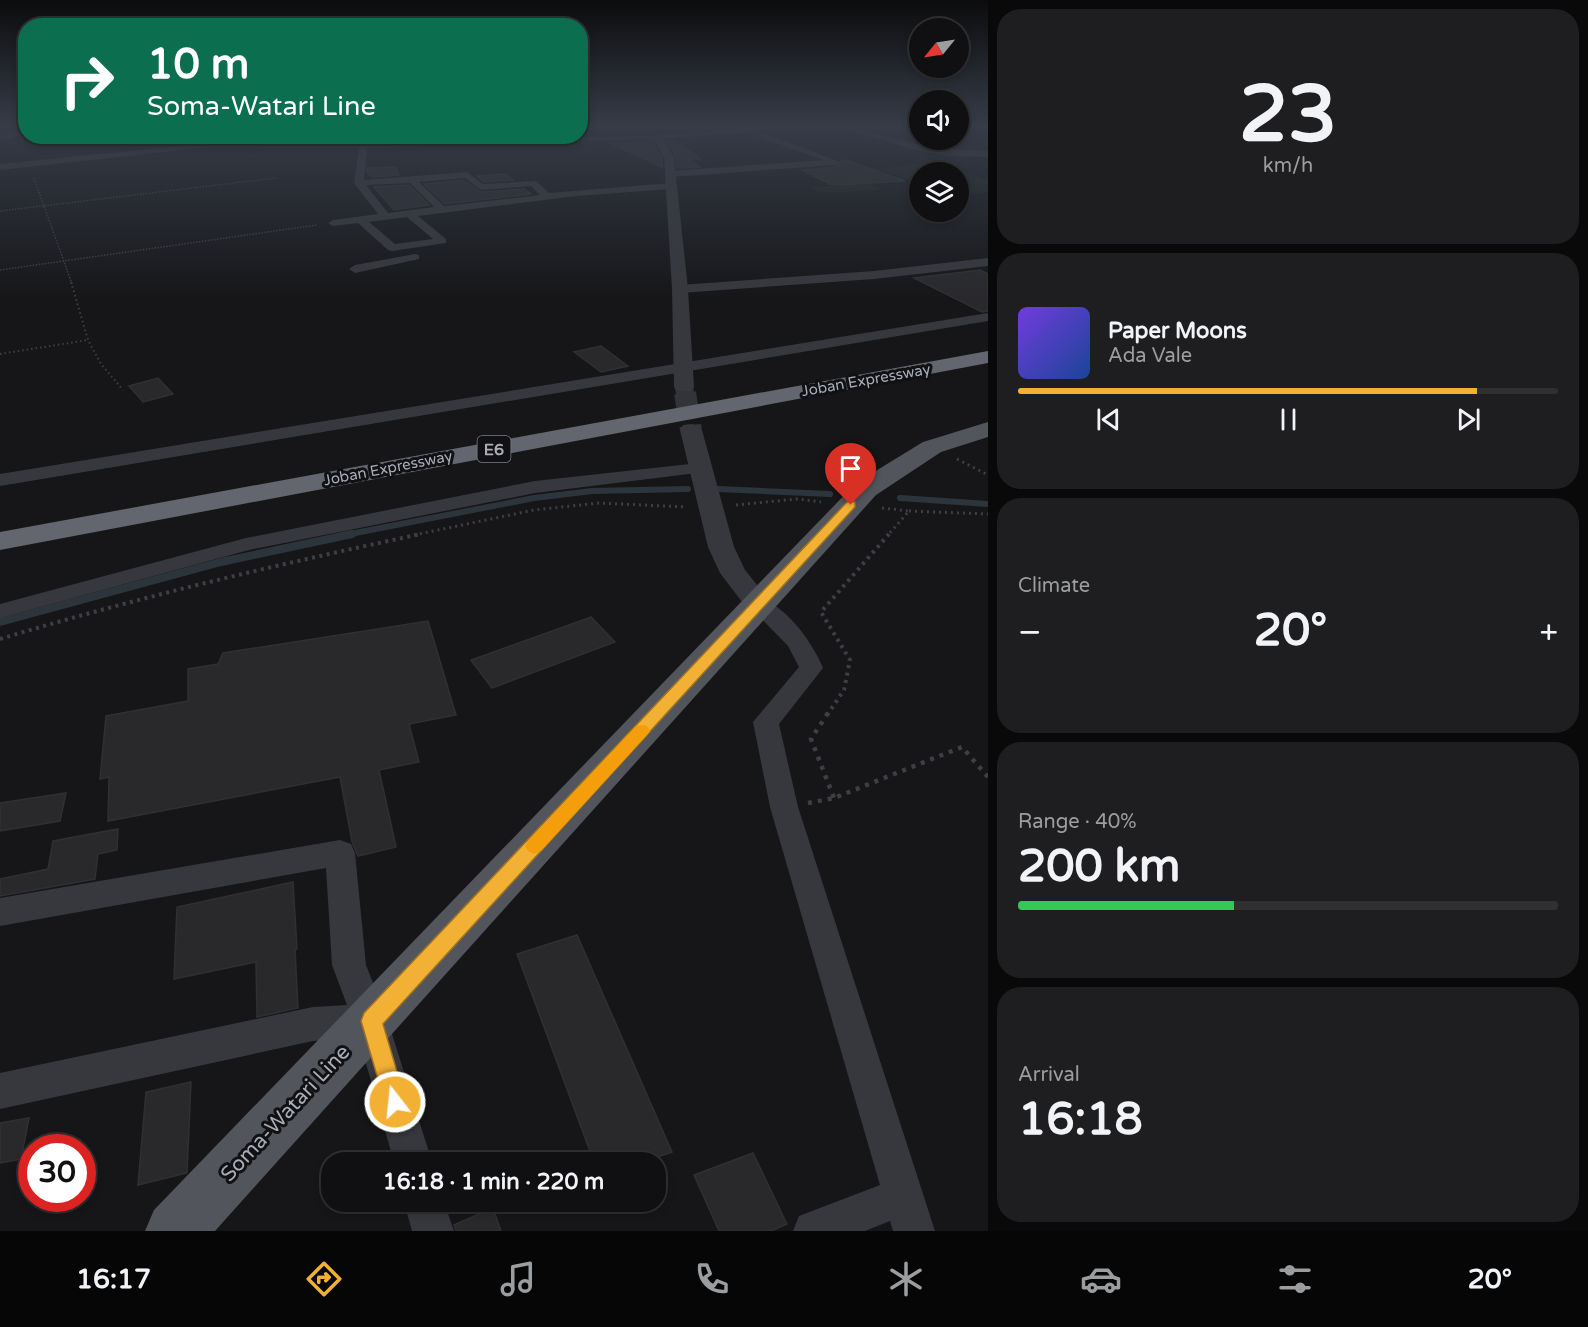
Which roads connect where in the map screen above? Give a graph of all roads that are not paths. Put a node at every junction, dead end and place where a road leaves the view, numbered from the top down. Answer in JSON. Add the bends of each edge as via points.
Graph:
{"nodes":[{"id":1,"x":360,"y":184,"type":"edge"},
{"id":2,"x":416,"y":184,"type":"edge"},
{"id":3,"x":478,"y":184,"type":"edge"},
{"id":4,"x":514,"y":184,"type":"edge"},
{"id":5,"x":535,"y":184,"type":"edge"},
{"id":6,"x":642,"y":184,"type":"edge"},
{"id":7,"x":671,"y":184,"type":"edge"},
{"id":8,"x":548,"y":196,"type":"junction"},
{"id":9,"x":442,"y":210,"type":"junction"},
{"id":10,"x":410,"y":214,"type":"junction"},
{"id":11,"x":386,"y":216,"type":"junction"},
{"id":12,"x":361,"y":220,"type":"junction"},
{"id":13,"x":333,"y":223,"type":"road end"},
{"id":14,"x":442,"y":241,"type":"junction"},
{"id":15,"x":988,"y":262,"type":"edge"},
{"id":16,"x":355,"y":269,"type":"dead end"},
{"id":17,"x":680,"y":289,"type":"junction"},
{"id":18,"x":988,"y":316,"type":"edge"},
{"id":19,"x":988,"y":342,"type":"edge"},
{"id":20,"x":988,"y":357,"type":"edge"},
{"id":21,"x":684,"y":369,"type":"junction"},
{"id":22,"x":684,"y":387,"type":"tunnel mouth"},
{"id":23,"x":988,"y":429,"type":"edge"},
{"id":24,"x":691,"y":430,"type":"tunnel mouth"},
{"id":25,"x":699,"y":468,"type":"junction"},
{"id":26,"x":0,"y":480,"type":"edge"},
{"id":27,"x":0,"y":520,"type":"edge"},
{"id":28,"x":0,"y":541,"type":"edge"},
{"id":29,"x":759,"y":604,"type":"junction"},
{"id":30,"x":0,"y":611,"type":"edge"},
{"id":31,"x":0,"y":912,"type":"edge"},
{"id":32,"x":371,"y":1021,"type":"junction"},
{"id":33,"x":0,"y":1091,"type":"edge"},
{"id":34,"x":410,"y":1152,"type":"edge"},
{"id":35,"x":427,"y":1212,"type":"edge"},
{"id":36,"x":908,"y":1214,"type":"edge"},
{"id":37,"x":176,"y":1231,"type":"edge"},
{"id":38,"x":433,"y":1231,"type":"edge"},
{"id":39,"x":814,"y":1231,"type":"edge"}],
"edges":[{"from":1,"to":11,"type":"street"},
{"from":2,"to":9,"type":"street"},
{"from":3,"to":4,"type":"street"},
{"from":5,"to":8,"type":"street"},
{"from":6,"to":8,"type":"street"},
{"from":7,"to":17,"type":"street"},
{"from":8,"to":9,"type":"street"},
{"from":9,"to":10,"type":"street"},
{"from":10,"to":11,"type":"street"},
{"from":10,"to":14,"type":"street"},
{"from":11,"to":12,"type":"street"},
{"from":12,"to":13,"type":"street"},
{"from":12,"to":14,"type":"street","via":[[392,248]]},
{"from":14,"to":16,"type":"street","via":[[450,251]]},
{"from":15,"to":17,"type":"street"},
{"from":17,"to":21,"type":"street"},
{"from":18,"to":21,"type":"street"},
{"from":19,"to":27,"type":"highway","name":"Joban Expressway","number":"E6"},
{"from":20,"to":28,"type":"highway","name":"Joban Expressway","number":"E6"},
{"from":21,"to":22,"type":"street"},
{"from":21,"to":26,"type":"street"},
{"from":23,"to":29,"type":"main road","name":"Soma-Watari Line","via":[[932,447],[866,489]]},
{"from":24,"to":25,"type":"street"},
{"from":25,"to":29,"type":"street","via":[[721,547],[733,573]]},
{"from":25,"to":30,"type":"street","via":[[535,487],[246,544]]},
{"from":29,"to":32,"type":"main road","name":"Soma-Watari Line"},
{"from":29,"to":36,"type":"street","via":[[806,650],[811,668],[766,722],[784,807]]},
{"from":31,"to":32,"type":"street","via":[[339,853],[349,965]]},
{"from":32,"to":33,"type":"street","via":[[313,1024]]},
{"from":32,"to":34,"type":"street"},
{"from":32,"to":37,"type":"main road","name":"Soma-Watari Line"},
{"from":35,"to":38,"type":"street"},
{"from":36,"to":39,"type":"street"}]}
